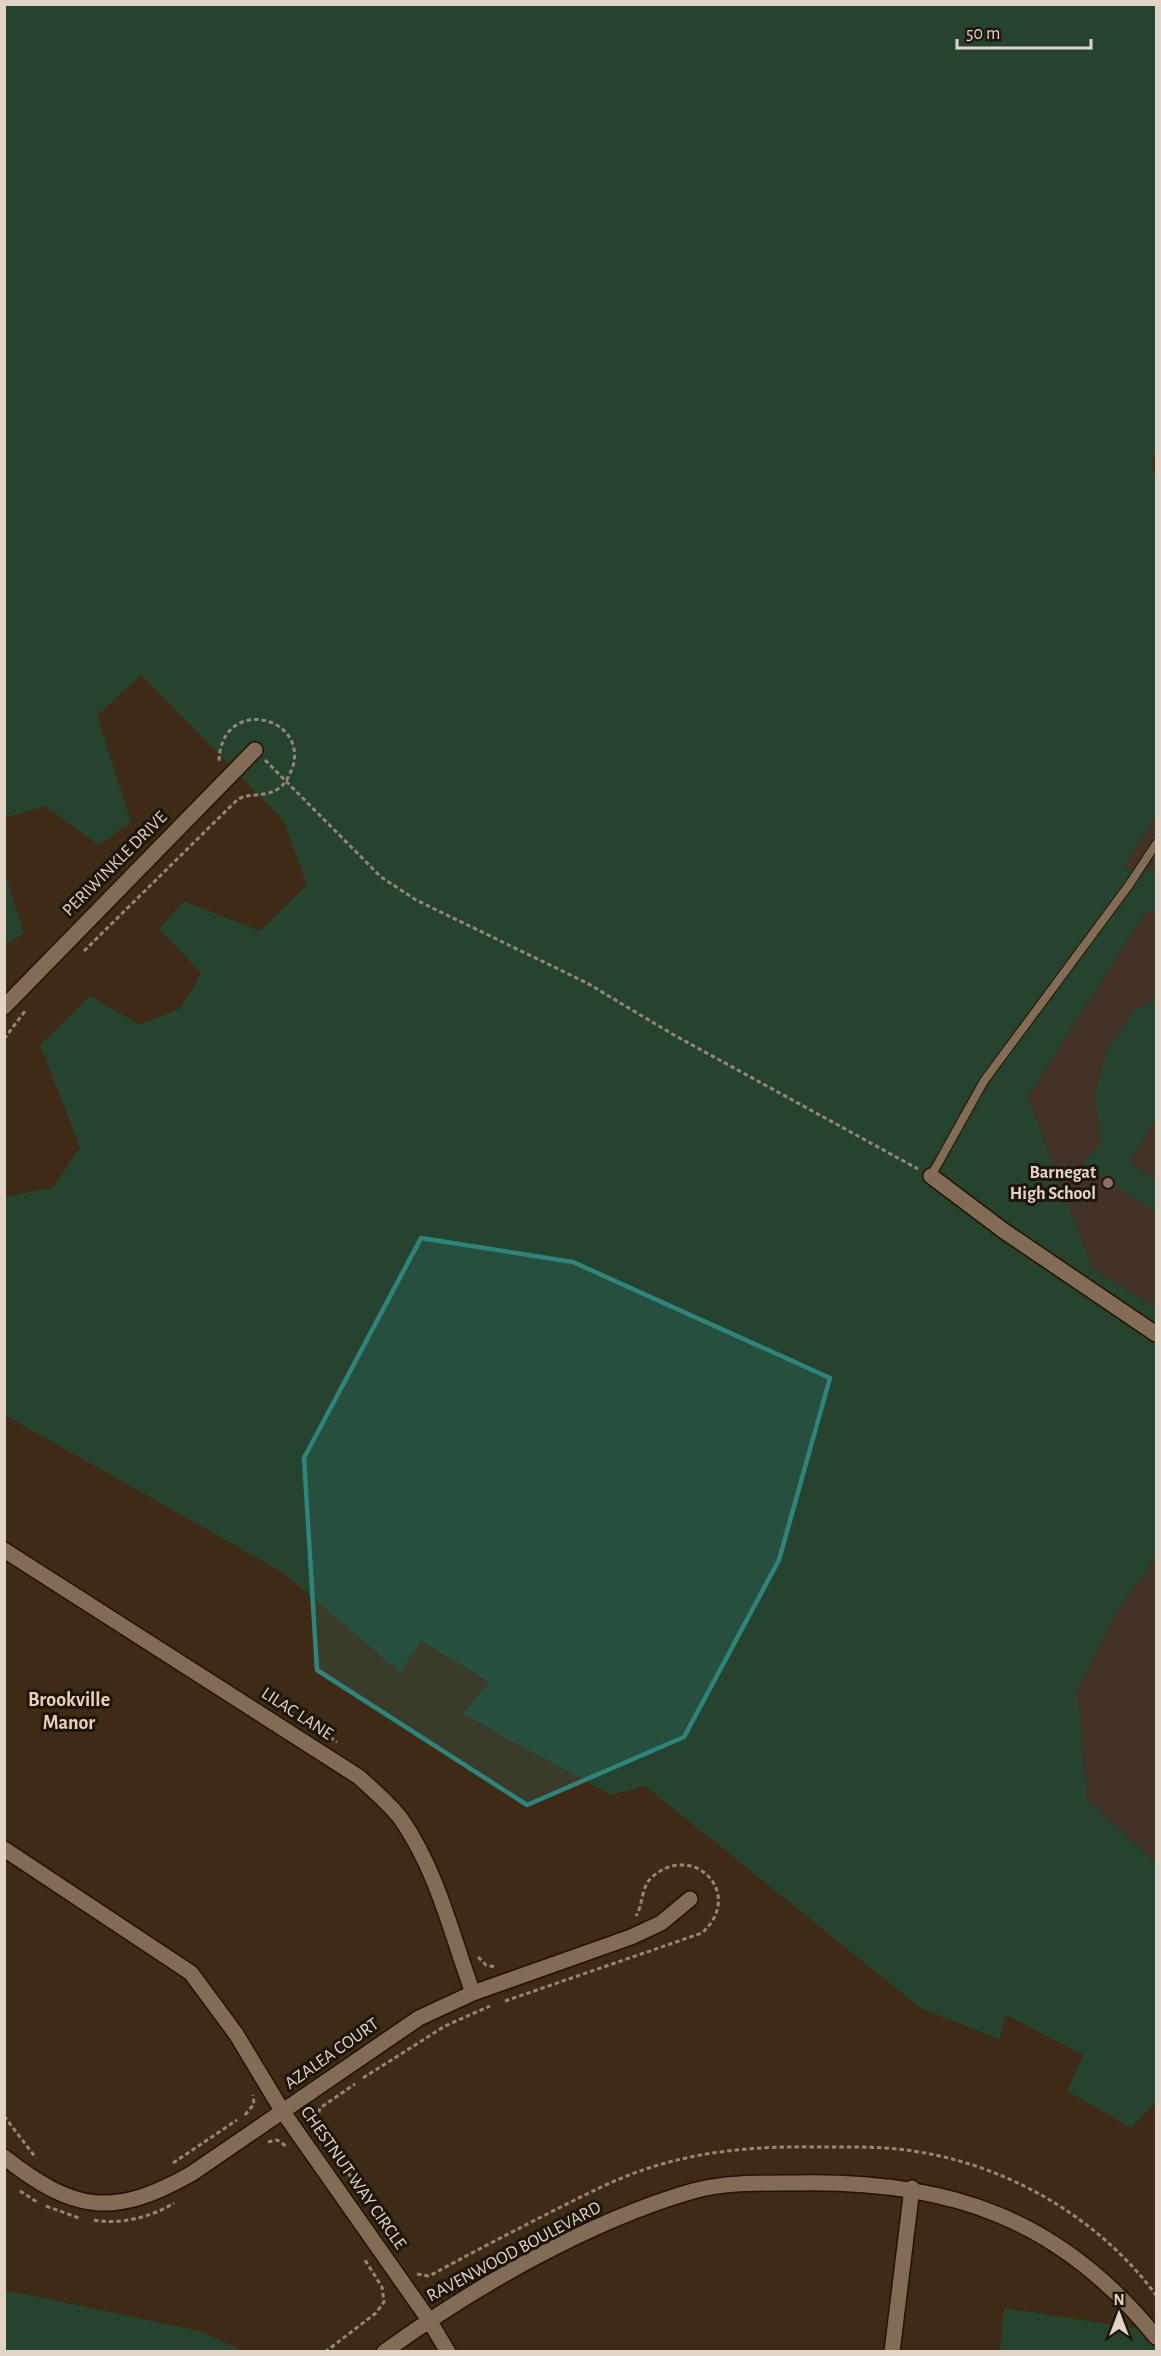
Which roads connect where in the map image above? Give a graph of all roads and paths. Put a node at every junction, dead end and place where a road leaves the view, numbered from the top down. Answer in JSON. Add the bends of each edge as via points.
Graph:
{"nodes":[{"id":1,"x":255,"y":750,"type":"joint"},
{"id":2,"x":1156,"y":844,"type":"edge"},
{"id":3,"x":4,"y":1007,"type":"edge"},
{"id":4,"x":932,"y":1176,"type":"junction"},
{"id":5,"x":1156,"y":1334,"type":"edge"},
{"id":6,"x":4,"y":1550,"type":"edge"},
{"id":7,"x":283,"y":1707,"type":"dead end"},
{"id":8,"x":342,"y":1745,"type":"dead end"},
{"id":9,"x":4,"y":1849,"type":"edge"},
{"id":10,"x":690,"y":1899,"type":"dead end"},
{"id":11,"x":636,"y":1917,"type":"dead end"},
{"id":12,"x":474,"y":1947,"type":"dead end"},
{"id":13,"x":504,"y":1965,"type":"dead end"},
{"id":14,"x":473,"y":1994,"type":"junction"},
{"id":15,"x":252,"y":2090,"type":"dead end"},
{"id":16,"x":283,"y":2112,"type":"junction"},
{"id":17,"x":4,"y":2116,"type":"edge"},
{"id":18,"x":288,"y":2147,"type":"dead end"},
{"id":19,"x":259,"y":2148,"type":"dead end"},
{"id":20,"x":4,"y":2157,"type":"edge"},
{"id":21,"x":41,"y":2163,"type":"dead end"},
{"id":22,"x":168,"y":2166,"type":"dead end"},
{"id":23,"x":357,"y":2187,"type":"dead end"},
{"id":24,"x":912,"y":2188,"type":"junction"},
{"id":25,"x":19,"y":2189,"type":"dead end"},
{"id":26,"x":178,"y":2200,"type":"dead end"},
{"id":27,"x":359,"y":2252,"type":"dead end"},
{"id":28,"x":415,"y":2273,"type":"dead end"},
{"id":29,"x":1156,"y":2295,"type":"edge"},
{"id":30,"x":429,"y":2320,"type":"junction"},
{"id":31,"x":1156,"y":2337,"type":"edge"},
{"id":32,"x":325,"y":2352,"type":"edge"},
{"id":33,"x":384,"y":2352,"type":"edge"},
{"id":34,"x":448,"y":2352,"type":"edge"},
{"id":35,"x":892,"y":2352,"type":"edge"}],
"edges":[{"from":1,"to":3,"type":"street","name":"PERIWINKLE DRIVE"},
{"from":1,"to":4,"type":"path","via":[[381,877],[416,900],[587,983]]},
{"from":2,"to":4,"type":"lane","via":[[984,1081]]},
{"from":4,"to":5,"type":"street","via":[[1004,1231]]},
{"from":6,"to":14,"type":"street","name":"LILAC LANE","via":[[360,1777],[400,1817],[416,1842]]},
{"from":7,"to":8,"type":"path"},
{"from":9,"to":16,"type":"street","name":"CHESTNUT WAY CIRCLE","via":[[191,1973],[236,2034]]},
{"from":10,"to":14,"type":"street","name":"AZALEA COURT","via":[[661,1923],[631,1937]]},
{"from":11,"to":23,"type":"path","via":[[648,1882],[672,1866],[695,1868],[717,1887],[716,1918],[702,1933],[495,2004],[445,2026],[320,2108],[316,2124]]},
{"from":12,"to":13,"type":"path","via":[[486,1965]]},
{"from":14,"to":16,"type":"street","name":"AZALEA COURT","via":[[419,2018]]},
{"from":15,"to":22,"type":"path","via":[[254,2104],[248,2113]]},
{"from":16,"to":20,"type":"street","name":"AZALEA COURT","via":[[191,2174],[130,2202],[96,2204],[63,2196]]},
{"from":16,"to":30,"type":"street","name":"CHESTNUT WAY CIRCLE"},
{"from":17,"to":21,"type":"path"},
{"from":18,"to":19,"type":"path","via":[[277,2140]]},
{"from":24,"to":30,"type":"street","name":"RAVENWOOD BOULEVARD","via":[[828,2182],[758,2183],[696,2190],[646,2206],[548,2252]]},
{"from":24,"to":31,"type":"street","name":"RAVENWOOD BOULEVARD","via":[[968,2202],[1062,2247],[1127,2301]]},
{"from":24,"to":35,"type":"street"},
{"from":25,"to":26,"type":"path","via":[[55,2211],[105,2222],[121,2222],[158,2211]]},
{"from":27,"to":32,"type":"path","via":[[382,2287],[384,2302],[376,2313]]},
{"from":28,"to":29,"type":"path","via":[[433,2274],[598,2187],[652,2167],[726,2150],[867,2147],[929,2154],[971,2164],[1023,2185],[1063,2207],[1107,2242]]},
{"from":30,"to":33,"type":"street","name":"RAVENWOOD BOULEVARD"},
{"from":30,"to":34,"type":"street","name":"CHESTNUT WAY CIRCLE"}]}
